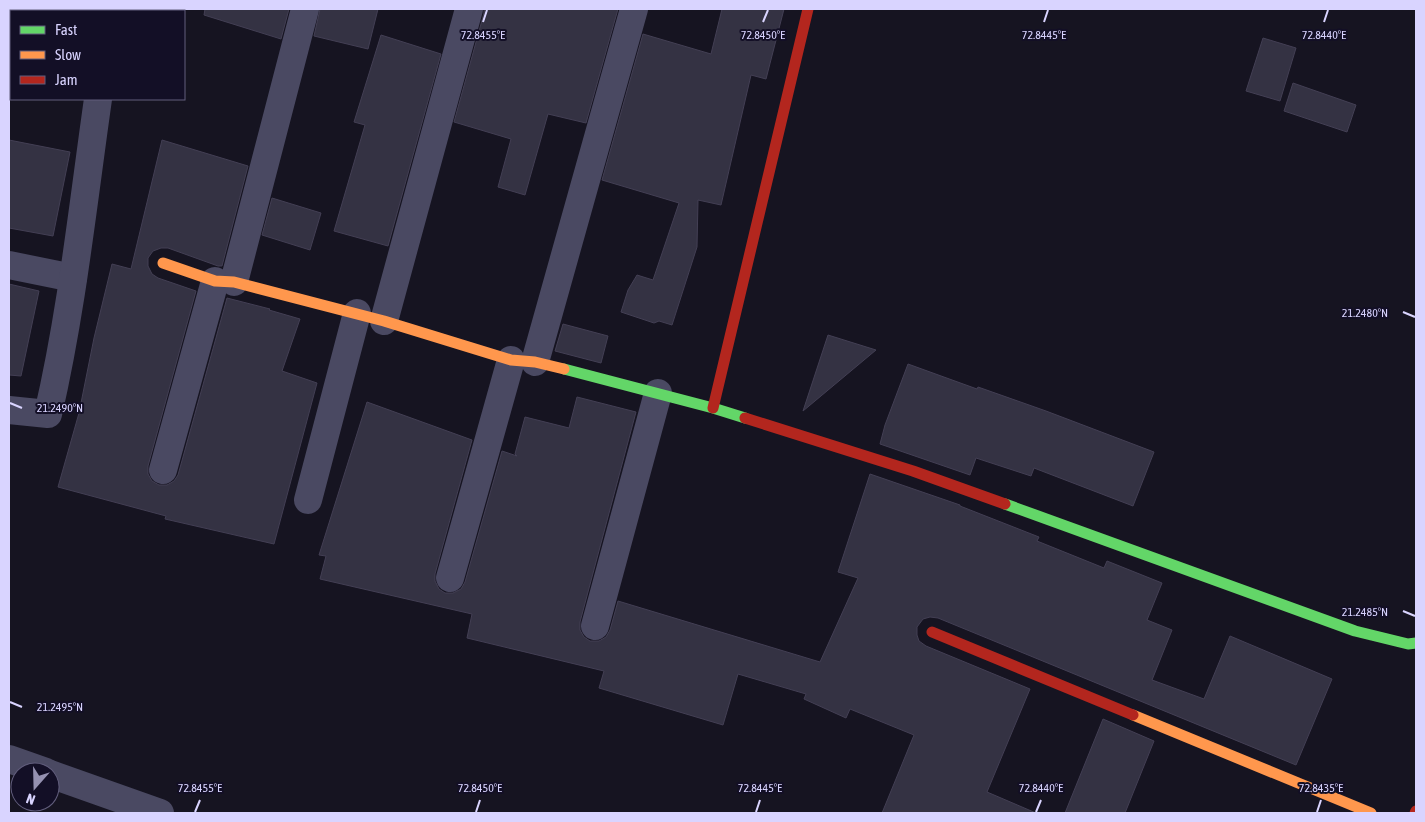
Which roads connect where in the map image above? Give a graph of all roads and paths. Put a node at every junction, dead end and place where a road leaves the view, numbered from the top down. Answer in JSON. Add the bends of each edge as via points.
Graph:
{"nodes":[{"id":1,"x":305,"y":9,"type":"edge"},
{"id":2,"x":469,"y":9,"type":"edge"},
{"id":3,"x":634,"y":9,"type":"edge"},
{"id":4,"x":808,"y":9,"type":"edge"},
{"id":5,"x":98,"y":100,"type":"edge"},
{"id":6,"x":163,"y":263,"type":"dead end"},
{"id":7,"x":9,"y":265,"type":"edge"},
{"id":8,"x":73,"y":278,"type":"junction"},
{"id":9,"x":225,"y":282,"type":"junction"},
{"id":10,"x":357,"y":313,"type":"junction"},
{"id":11,"x":384,"y":321,"type":"junction"},
{"id":12,"x":523,"y":361,"type":"junction"},
{"id":13,"x":658,"y":393,"type":"junction"},
{"id":14,"x":713,"y":408,"type":"junction"},
{"id":15,"x":9,"y":410,"type":"edge"},
{"id":16,"x":163,"y":470,"type":"dead end"},
{"id":17,"x":308,"y":500,"type":"dead end"},
{"id":18,"x":450,"y":578,"type":"dead end"},
{"id":19,"x":595,"y":626,"type":"dead end"},
{"id":20,"x":932,"y":632,"type":"dead end"},
{"id":21,"x":1416,"y":643,"type":"edge"},
{"id":22,"x":60,"y":778,"type":"edge"},
{"id":23,"x":160,"y":813,"type":"edge"},
{"id":24,"x":1371,"y":813,"type":"edge"}],
"edges":[{"from":1,"to":9,"type":"street"},
{"from":2,"to":11,"type":"street"},
{"from":3,"to":12,"type":"street"},
{"from":4,"to":14,"type":"street"},
{"from":5,"to":8,"type":"street"},
{"from":6,"to":9,"type":"street"},
{"from":7,"to":8,"type":"street"},
{"from":8,"to":15,"type":"street","via":[[48,414]]},
{"from":9,"to":10,"type":"street"},
{"from":9,"to":16,"type":"street"},
{"from":10,"to":11,"type":"street"},
{"from":10,"to":17,"type":"street"},
{"from":11,"to":12,"type":"street"},
{"from":12,"to":13,"type":"street"},
{"from":12,"to":18,"type":"street"},
{"from":13,"to":14,"type":"street"},
{"from":13,"to":19,"type":"street"},
{"from":14,"to":21,"type":"street","via":[[912,471],[1354,631],[1408,644]]},
{"from":20,"to":24,"type":"street"},
{"from":22,"to":23,"type":"street"}]}
